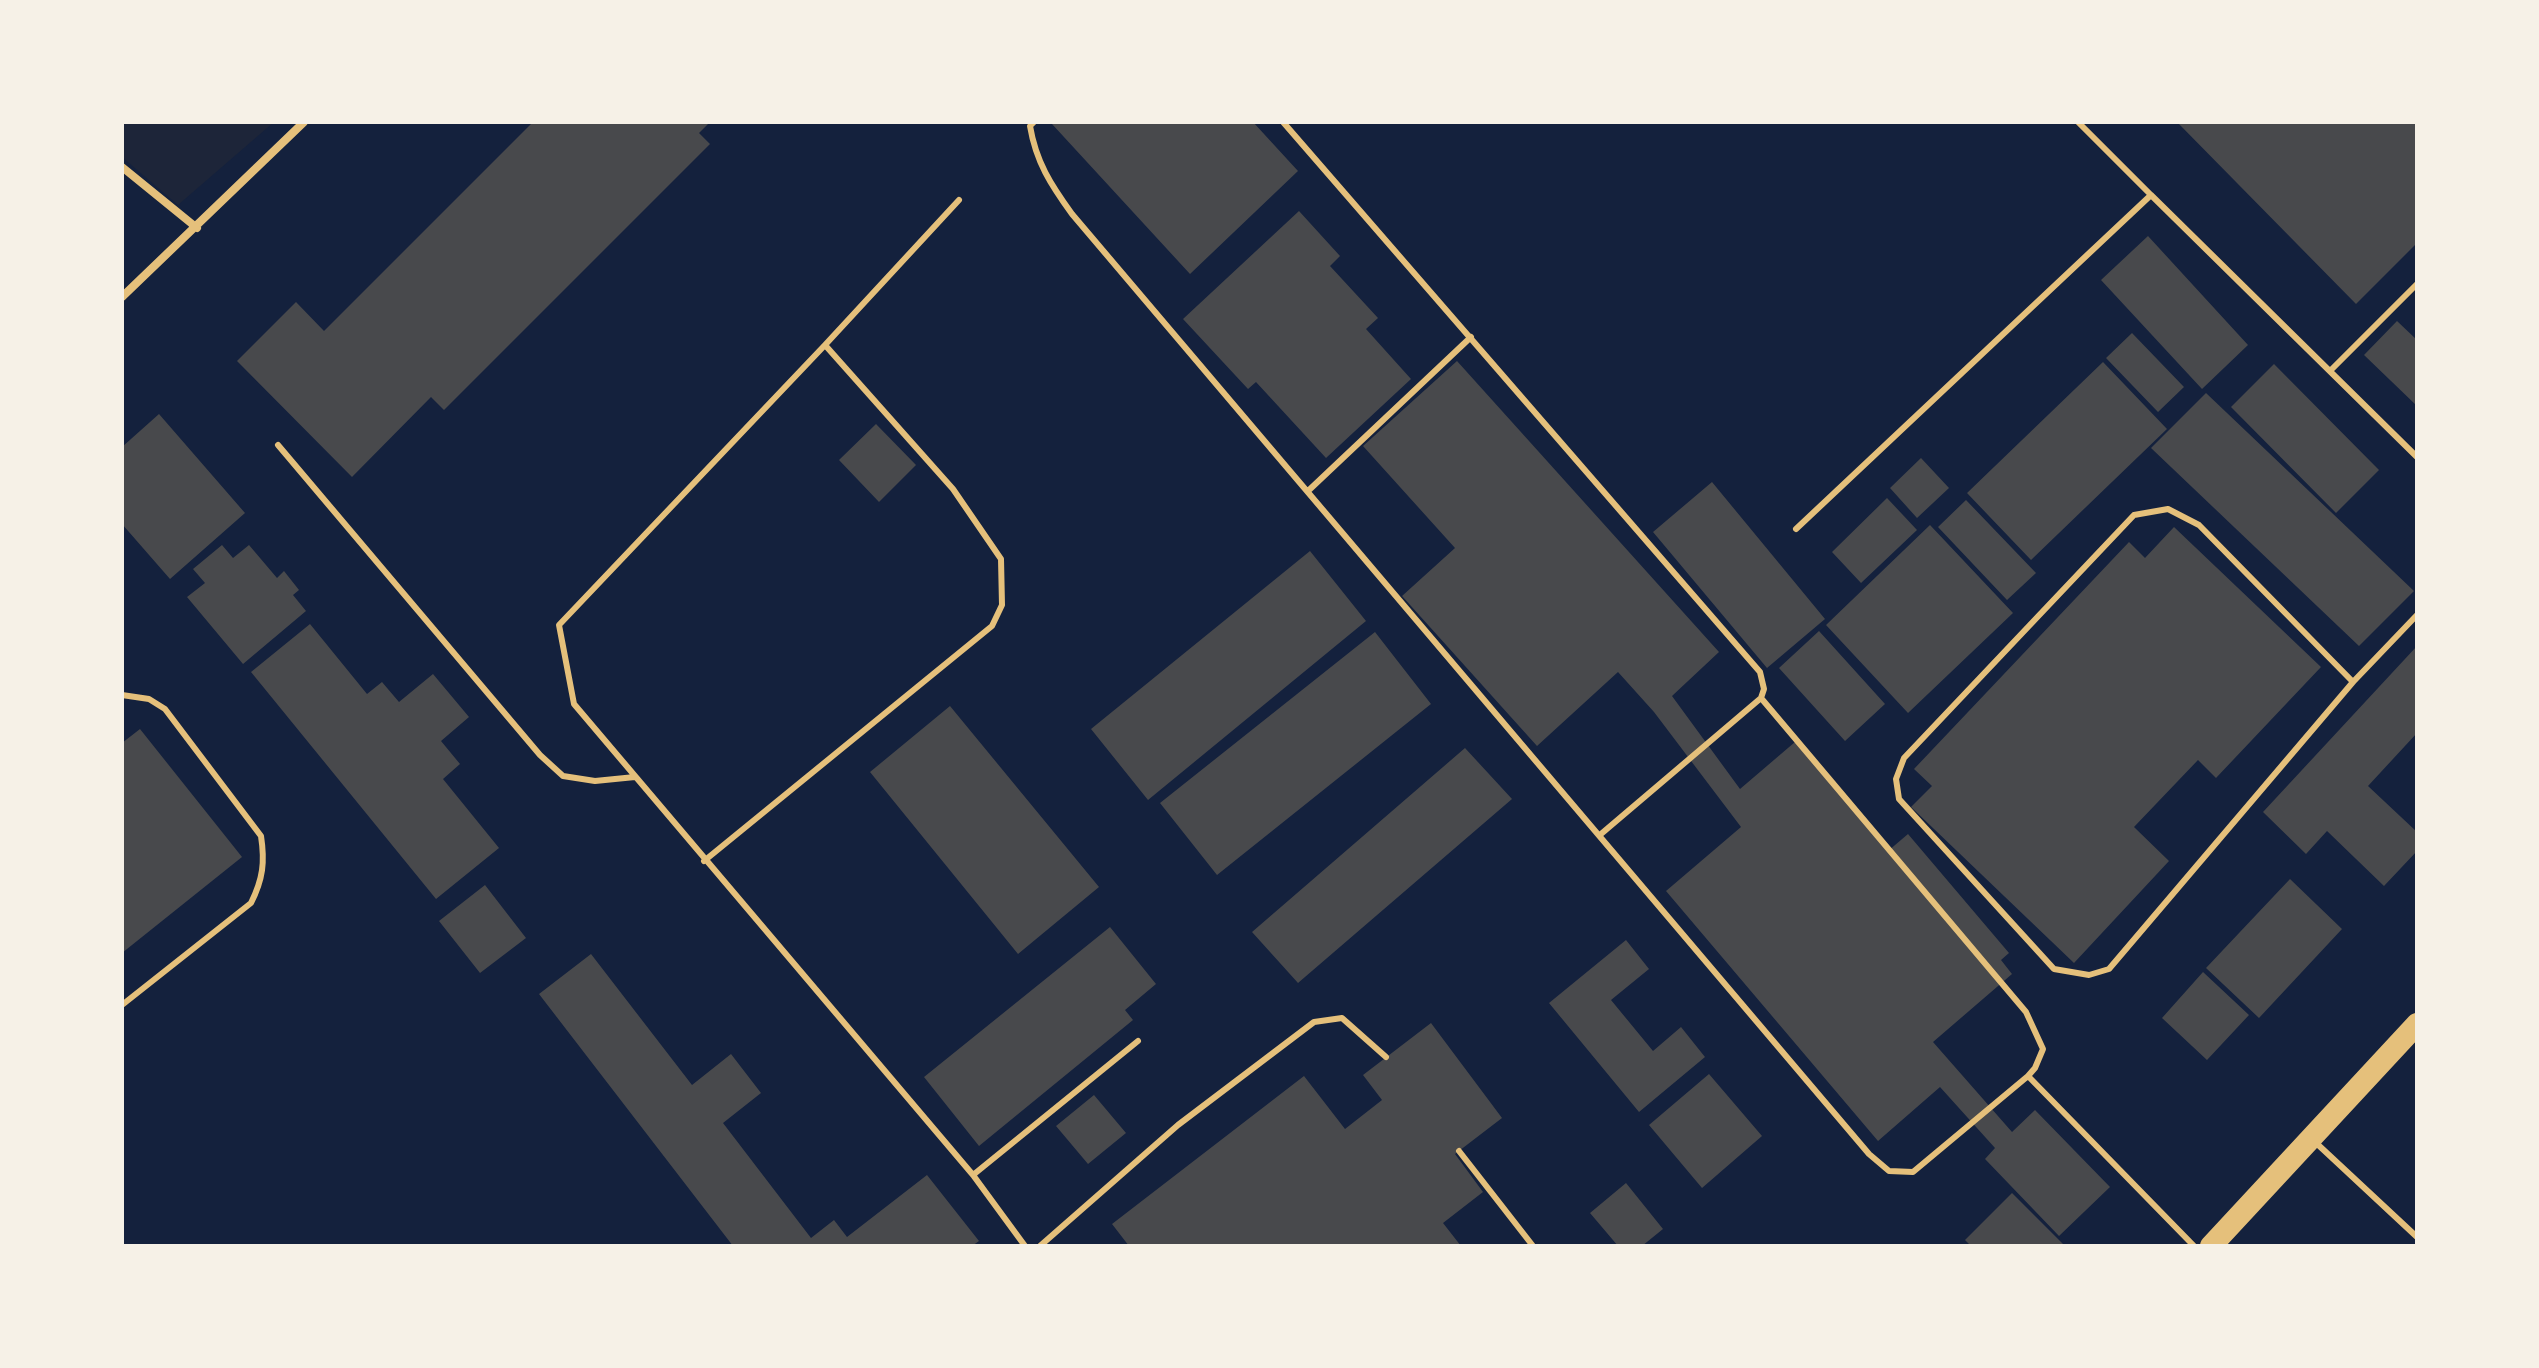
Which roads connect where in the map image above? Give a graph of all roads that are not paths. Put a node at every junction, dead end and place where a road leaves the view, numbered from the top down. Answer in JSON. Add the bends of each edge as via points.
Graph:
{"nodes":[{"id":1,"x":304,"y":122,"type":"edge"},
{"id":2,"x":1034,"y":122,"type":"edge"},
{"id":3,"x":1283,"y":122,"type":"edge"},
{"id":4,"x":2078,"y":122,"type":"edge"},
{"id":5,"x":122,"y":167,"type":"edge"},
{"id":6,"x":2151,"y":195,"type":"junction"},
{"id":7,"x":959,"y":200,"type":"dead end"},
{"id":8,"x":197,"y":228,"type":"junction"},
{"id":9,"x":2417,"y":284,"type":"edge"},
{"id":10,"x":122,"y":297,"type":"edge"},
{"id":11,"x":1471,"y":337,"type":"junction"},
{"id":12,"x":825,"y":345,"type":"junction"},
{"id":13,"x":2330,"y":371,"type":"junction"},
{"id":14,"x":278,"y":445,"type":"dead end"},
{"id":15,"x":2417,"y":457,"type":"edge"},
{"id":16,"x":1308,"y":491,"type":"junction"},
{"id":17,"x":1796,"y":529,"type":"dead end"},
{"id":18,"x":2417,"y":615,"type":"edge"},
{"id":19,"x":2353,"y":682,"type":"junction"},
{"id":20,"x":122,"y":695,"type":"edge"},
{"id":21,"x":1761,"y":698,"type":"junction"},
{"id":22,"x":635,"y":777,"type":"junction"},
{"id":23,"x":1601,"y":834,"type":"junction"},
{"id":24,"x":704,"y":861,"type":"junction"},
{"id":25,"x":122,"y":1005,"type":"edge"},
{"id":26,"x":2417,"y":1024,"type":"edge"},
{"id":27,"x":1138,"y":1041,"type":"dead end"},
{"id":28,"x":1386,"y":1057,"type":"dead end"},
{"id":29,"x":2028,"y":1076,"type":"junction"},
{"id":30,"x":2311,"y":1138,"type":"junction"},
{"id":31,"x":1459,"y":1151,"type":"dead end"},
{"id":32,"x":973,"y":1175,"type":"junction"},
{"id":33,"x":2417,"y":1237,"type":"edge"},
{"id":34,"x":1025,"y":1246,"type":"edge"},
{"id":35,"x":1040,"y":1246,"type":"edge"},
{"id":36,"x":1533,"y":1246,"type":"edge"},
{"id":37,"x":2194,"y":1246,"type":"edge"},
{"id":38,"x":2211,"y":1246,"type":"edge"}],
"edges":[{"from":1,"to":8,"type":"street"},
{"from":2,"to":16,"type":"lane","via":[[1030,126],[1035,155],[1072,214]]},
{"from":3,"to":11,"type":"lane"},
{"from":4,"to":6,"type":"lane"},
{"from":5,"to":8,"type":"street"},
{"from":6,"to":13,"type":"lane"},
{"from":6,"to":17,"type":"lane"},
{"from":7,"to":12,"type":"lane"},
{"from":8,"to":10,"type":"street"},
{"from":9,"to":13,"type":"lane"},
{"from":11,"to":16,"type":"lane"},
{"from":11,"to":21,"type":"lane","via":[[1730,633],[1760,672]]},
{"from":12,"to":22,"type":"lane","via":[[559,625],[574,704]]},
{"from":12,"to":24,"type":"lane","via":[[953,489],[1001,559],[1002,605],[992,626]]},
{"from":13,"to":15,"type":"lane"},
{"from":14,"to":22,"type":"lane","via":[[540,755],[563,776],[595,781]]},
{"from":16,"to":23,"type":"lane"},
{"from":18,"to":19,"type":"lane"},
{"from":19,"to":19,"type":"lane","via":[[2109,969],[2089,975],[2054,969],[1899,799],[1896,779],[1904,758],[2134,515],[2168,509],[2199,525]]},
{"from":20,"to":25,"type":"lane","via":[[149,699],[165,709],[261,836],[264,861],[262,882],[251,903]]},
{"from":21,"to":23,"type":"lane"},
{"from":21,"to":29,"type":"lane","via":[[2026,1012],[2043,1049]]},
{"from":22,"to":24,"type":"lane"},
{"from":23,"to":29,"type":"lane","via":[[1869,1154],[1889,1171],[1901,1174],[1924,1166]]},
{"from":24,"to":32,"type":"lane"},
{"from":26,"to":30,"type":"highway"},
{"from":27,"to":32,"type":"lane"},
{"from":28,"to":35,"type":"lane","via":[[1342,1018],[1314,1022],[1178,1125]]},
{"from":29,"to":37,"type":"lane"},
{"from":30,"to":33,"type":"lane"},
{"from":30,"to":38,"type":"highway"},
{"from":31,"to":36,"type":"lane"},
{"from":32,"to":34,"type":"lane"}]}
